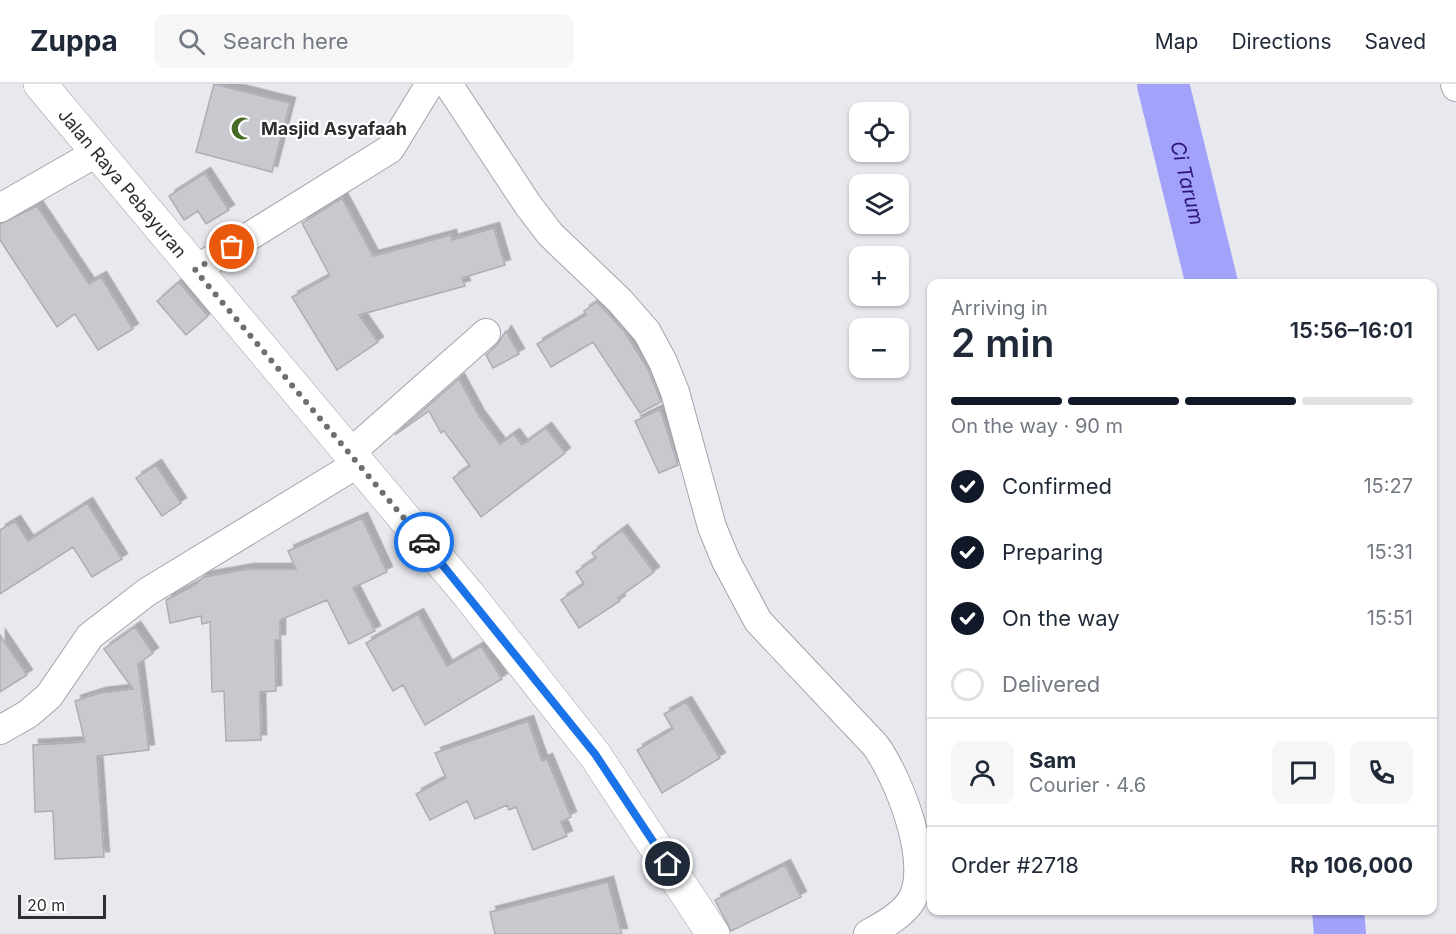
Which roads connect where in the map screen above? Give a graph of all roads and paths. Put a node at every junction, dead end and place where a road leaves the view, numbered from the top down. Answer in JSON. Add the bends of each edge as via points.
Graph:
{"nodes":[{"id":1,"x":40,"y":84,"type":"edge"},
{"id":2,"x":443,"y":86,"type":"edge"},
{"id":3,"x":96,"y":153,"type":"junction"},
{"id":4,"x":0,"y":208,"type":"edge"},
{"id":5,"x":195,"y":270,"type":"junction"},
{"id":6,"x":486,"y":333,"type":"dead end"},
{"id":7,"x":353,"y":459,"type":"junction"},
{"id":8,"x":0,"y":730,"type":"edge"},
{"id":9,"x":713,"y":934,"type":"edge"},
{"id":10,"x":868,"y":934,"type":"edge"}],
"edges":[{"from":1,"to":3,"type":"main road","name":"Jalan Raya Pebayuran"},
{"from":2,"to":5,"type":"street","via":[[390,149]]},
{"from":2,"to":10,"type":"street","via":[[550,234],[620,301],[652,342],[675,392],[711,527],[758,621],[889,764],[917,851],[916,888],[910,904]]},
{"from":3,"to":4,"type":"street"},
{"from":3,"to":5,"type":"main road","name":"Jalan Raya Pebayuran"},
{"from":5,"to":7,"type":"main road","name":"Jalan Raya Pebayuran"},
{"from":6,"to":7,"type":"street"},
{"from":7,"to":8,"type":"street","via":[[147,592],[90,636],[49,696]]},
{"from":7,"to":9,"type":"main road","name":"Jalan Raya Pebayuran","via":[[468,594],[595,754]]}]}
